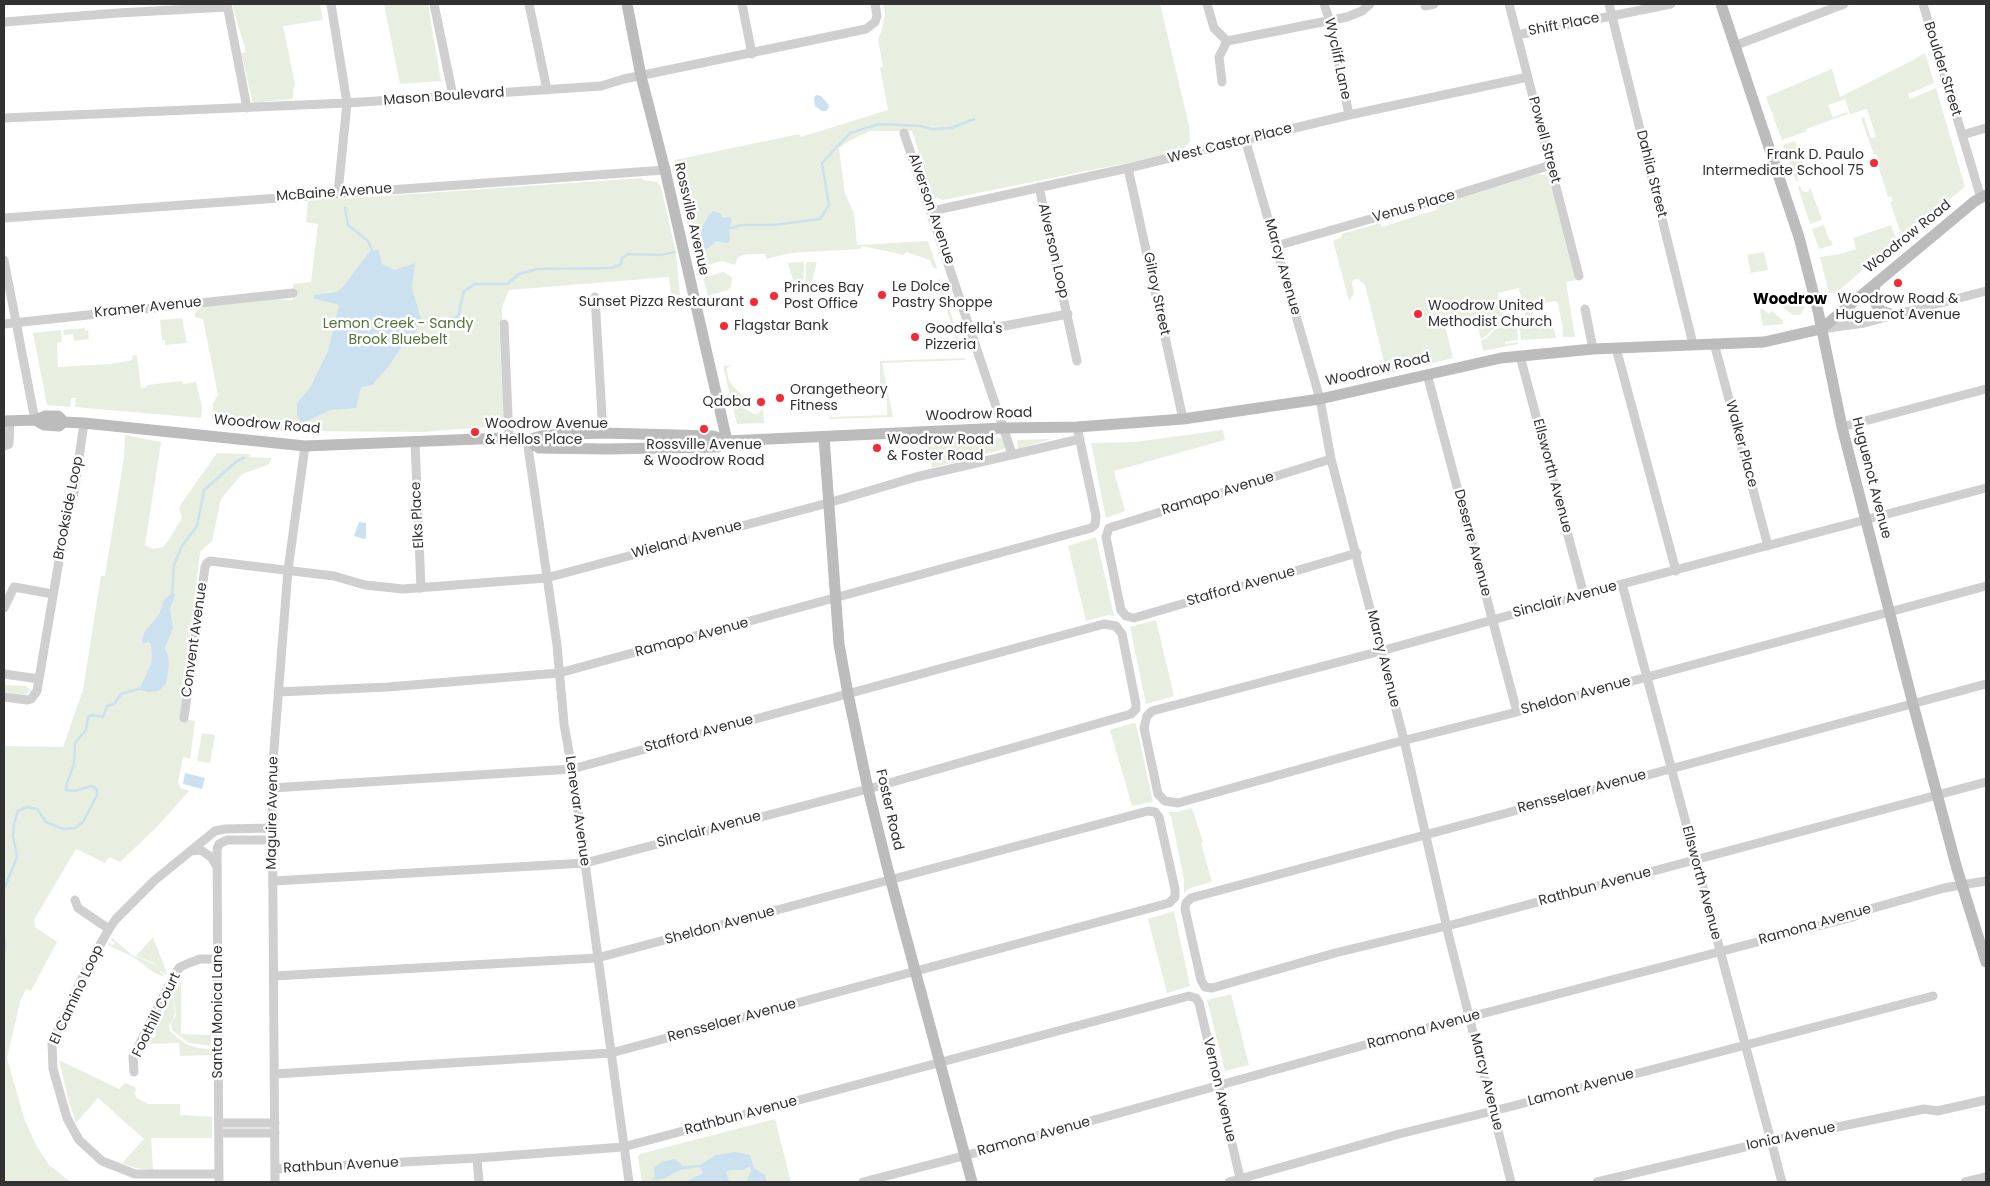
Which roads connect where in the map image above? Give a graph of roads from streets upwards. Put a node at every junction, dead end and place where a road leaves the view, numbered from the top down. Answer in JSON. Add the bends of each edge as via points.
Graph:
{"nodes":[{"id":1,"x":331,"y":4,"type":"edge"},
{"id":2,"x":434,"y":4,"type":"edge"},
{"id":3,"x":529,"y":4,"type":"edge"},
{"id":4,"x":627,"y":4,"type":"edge"},
{"id":5,"x":742,"y":4,"type":"edge"},
{"id":6,"x":875,"y":4,"type":"edge"},
{"id":7,"x":1207,"y":4,"type":"edge"},
{"id":8,"x":1324,"y":4,"type":"edge"},
{"id":9,"x":1370,"y":4,"type":"edge"},
{"id":10,"x":1434,"y":4,"type":"edge"},
{"id":11,"x":1509,"y":4,"type":"edge"},
{"id":12,"x":1609,"y":4,"type":"edge"},
{"id":13,"x":1671,"y":4,"type":"edge"},
{"id":14,"x":1721,"y":4,"type":"edge"},
{"id":15,"x":1844,"y":4,"type":"edge"},
{"id":16,"x":1922,"y":4,"type":"edge"},
{"id":17,"x":227,"y":6,"type":"edge"},
{"id":18,"x":1425,"y":6,"type":"dead end"},
{"id":19,"x":1826,"y":7,"type":"edge"},
{"id":20,"x":1612,"y":16,"type":"junction"},
{"id":21,"x":1330,"y":21,"type":"junction"},
{"id":22,"x":4,"y":22,"type":"edge"},
{"id":23,"x":1517,"y":35,"type":"junction"},
{"id":24,"x":1227,"y":41,"type":"junction"},
{"id":25,"x":1734,"y":46,"type":"junction"},
{"id":26,"x":752,"y":54,"type":"junction"},
{"id":27,"x":641,"y":76,"type":"junction"},
{"id":28,"x":1528,"y":77,"type":"junction"},
{"id":29,"x":1222,"y":82,"type":"dead end"},
{"id":30,"x":546,"y":90,"type":"junction"},
{"id":31,"x":453,"y":96,"type":"junction"},
{"id":32,"x":347,"y":103,"type":"junction"},
{"id":33,"x":248,"y":108,"type":"junction"},
{"id":34,"x":1349,"y":115,"type":"junction"},
{"id":35,"x":4,"y":118,"type":"edge"},
{"id":36,"x":1986,"y":128,"type":"edge"},
{"id":37,"x":904,"y":133,"type":"dead end"},
{"id":38,"x":1962,"y":135,"type":"junction"},
{"id":39,"x":1245,"y":139,"type":"junction"},
{"id":40,"x":1551,"y":165,"type":"junction"},
{"id":41,"x":1128,"y":168,"type":"junction"},
{"id":42,"x":665,"y":170,"type":"junction"},
{"id":43,"x":1039,"y":188,"type":"junction"},
{"id":44,"x":338,"y":193,"type":"junction"},
{"id":45,"x":1984,"y":196,"type":"edge"},
{"id":46,"x":932,"y":211,"type":"junction"},
{"id":47,"x":4,"y":218,"type":"edge"},
{"id":48,"x":1276,"y":246,"type":"junction"},
{"id":49,"x":4,"y":260,"type":"edge"},
{"id":50,"x":1579,"y":276,"type":"dead end"},
{"id":51,"x":1876,"y":283,"type":"junction"},
{"id":52,"x":1986,"y":290,"type":"edge"},
{"id":53,"x":293,"y":293,"type":"dead end"},
{"id":54,"x":595,"y":297,"type":"dead end"},
{"id":55,"x":1585,"y":309,"type":"dead end"},
{"id":56,"x":1068,"y":314,"type":"junction"},
{"id":57,"x":1894,"y":315,"type":"junction"},
{"id":58,"x":17,"y":323,"type":"junction"},
{"id":59,"x":4,"y":324,"type":"edge"},
{"id":60,"x":504,"y":324,"type":"dead end"},
{"id":61,"x":1821,"y":329,"type":"junction"},
{"id":62,"x":972,"y":332,"type":"junction"},
{"id":63,"x":1714,"y":343,"type":"junction"},
{"id":64,"x":1693,"y":344,"type":"junction"},
{"id":65,"x":1616,"y":348,"type":"junction"},
{"id":66,"x":1593,"y":349,"type":"junction"},
{"id":67,"x":1520,"y":356,"type":"junction"},
{"id":68,"x":1077,"y":361,"type":"dead end"},
{"id":69,"x":1426,"y":374,"type":"junction"},
{"id":70,"x":1986,"y":388,"type":"edge"},
{"id":71,"x":1320,"y":399,"type":"junction"},
{"id":72,"x":1183,"y":419,"type":"junction"},
{"id":73,"x":35,"y":420,"type":"junction"},
{"id":74,"x":7,"y":421,"type":"edge"},
{"id":75,"x":84,"y":423,"type":"junction"},
{"id":76,"x":1077,"y":427,"type":"junction"},
{"id":77,"x":1842,"y":427,"type":"junction"},
{"id":78,"x":1003,"y":428,"type":"junction"},
{"id":79,"x":603,"y":433,"type":"junction"},
{"id":80,"x":824,"y":437,"type":"junction"},
{"id":81,"x":509,"y":438,"type":"junction"},
{"id":82,"x":1080,"y":439,"type":"junction"},
{"id":83,"x":527,"y":440,"type":"junction"},
{"id":84,"x":727,"y":440,"type":"junction"},
{"id":85,"x":415,"y":442,"type":"junction"},
{"id":86,"x":4,"y":446,"type":"edge"},
{"id":87,"x":305,"y":446,"type":"junction"},
{"id":88,"x":606,"y":448,"type":"junction"},
{"id":89,"x":1012,"y":454,"type":"junction"},
{"id":90,"x":1331,"y":460,"type":"junction"},
{"id":91,"x":1986,"y":488,"type":"edge"},
{"id":92,"x":828,"y":503,"type":"junction"},
{"id":93,"x":1865,"y":520,"type":"junction"},
{"id":94,"x":1768,"y":546,"type":"junction"},
{"id":95,"x":1357,"y":553,"type":"junction"},
{"id":96,"x":207,"y":563,"type":"joint"},
{"id":97,"x":288,"y":570,"type":"junction"},
{"id":98,"x":1676,"y":571,"type":"junction"},
{"id":99,"x":546,"y":578,"type":"junction"},
{"id":100,"x":1622,"y":584,"type":"junction"},
{"id":101,"x":1986,"y":586,"type":"edge"},
{"id":102,"x":421,"y":588,"type":"junction"},
{"id":103,"x":54,"y":594,"type":"junction"},
{"id":104,"x":1584,"y":596,"type":"junction"},
{"id":105,"x":835,"y":599,"type":"junction"},
{"id":106,"x":4,"y":608,"type":"edge"},
{"id":107,"x":1889,"y":612,"type":"junction"},
{"id":108,"x":1126,"y":616,"type":"joint"},
{"id":109,"x":1492,"y":620,"type":"junction"},
{"id":110,"x":1381,"y":651,"type":"junction"},
{"id":111,"x":4,"y":674,"type":"edge"},
{"id":112,"x":559,"y":674,"type":"junction"},
{"id":113,"x":1646,"y":677,"type":"junction"},
{"id":114,"x":39,"y":679,"type":"junction"},
{"id":115,"x":1986,"y":684,"type":"edge"},
{"id":116,"x":278,"y":692,"type":"junction"},
{"id":117,"x":848,"y":694,"type":"junction"},
{"id":118,"x":4,"y":698,"type":"edge"},
{"id":119,"x":1912,"y":704,"type":"junction"},
{"id":120,"x":1134,"y":712,"type":"joint"},
{"id":121,"x":1516,"y":712,"type":"junction"},
{"id":122,"x":184,"y":718,"type":"dead end"},
{"id":123,"x":1404,"y":740,"type":"junction"},
{"id":124,"x":572,"y":769,"type":"junction"},
{"id":125,"x":1671,"y":769,"type":"junction"},
{"id":126,"x":1986,"y":782,"type":"edge"},
{"id":127,"x":272,"y":788,"type":"junction"},
{"id":128,"x":868,"y":789,"type":"junction"},
{"id":129,"x":1936,"y":795,"type":"junction"},
{"id":130,"x":1165,"y":801,"type":"joint"},
{"id":131,"x":272,"y":828,"type":"junction"},
{"id":132,"x":1426,"y":833,"type":"junction"},
{"id":133,"x":272,"y":840,"type":"junction"},
{"id":134,"x":191,"y":851,"type":"junction"},
{"id":135,"x":1696,"y":861,"type":"junction"},
{"id":136,"x":584,"y":862,"type":"junction"},
{"id":137,"x":217,"y":868,"type":"junction"},
{"id":138,"x":273,"y":880,"type":"junction"},
{"id":139,"x":891,"y":880,"type":"junction"},
{"id":140,"x":1986,"y":881,"type":"edge"},
{"id":141,"x":1962,"y":885,"type":"junction"},
{"id":142,"x":1175,"y":897,"type":"joint"},
{"id":143,"x":76,"y":900,"type":"dead end"},
{"id":144,"x":1447,"y":926,"type":"junction"},
{"id":145,"x":109,"y":929,"type":"junction"},
{"id":146,"x":1719,"y":951,"type":"junction"},
{"id":147,"x":598,"y":958,"type":"junction"},
{"id":148,"x":218,"y":959,"type":"junction"},
{"id":149,"x":1986,"y":962,"type":"edge"},
{"id":150,"x":915,"y":973,"type":"junction"},
{"id":151,"x":274,"y":976,"type":"junction"},
{"id":152,"x":1204,"y":986,"type":"joint"},
{"id":153,"x":1933,"y":996,"type":"dead end"},
{"id":154,"x":1196,"y":998,"type":"joint"},
{"id":155,"x":1469,"y":1018,"type":"junction"},
{"id":156,"x":1745,"y":1044,"type":"junction"},
{"id":157,"x":611,"y":1053,"type":"junction"},
{"id":158,"x":940,"y":1064,"type":"junction"},
{"id":159,"x":134,"y":1072,"type":"dead end"},
{"id":160,"x":274,"y":1074,"type":"junction"},
{"id":161,"x":1219,"y":1087,"type":"junction"},
{"id":162,"x":1986,"y":1100,"type":"edge"},
{"id":163,"x":1494,"y":1111,"type":"junction"},
{"id":164,"x":219,"y":1123,"type":"junction"},
{"id":165,"x":275,"y":1123,"type":"junction"},
{"id":166,"x":219,"y":1133,"type":"junction"},
{"id":167,"x":275,"y":1133,"type":"junction"},
{"id":168,"x":1770,"y":1141,"type":"junction"},
{"id":169,"x":623,"y":1147,"type":"junction"},
{"id":170,"x":965,"y":1156,"type":"junction"},
{"id":171,"x":477,"y":1158,"type":"junction"},
{"id":172,"x":275,"y":1169,"type":"junction"},
{"id":173,"x":1986,"y":1177,"type":"edge"},
{"id":174,"x":136,"y":1178,"type":"edge"},
{"id":175,"x":219,"y":1178,"type":"edge"},
{"id":176,"x":1241,"y":1181,"type":"edge"},
{"id":177,"x":275,"y":1182,"type":"edge"},
{"id":178,"x":478,"y":1182,"type":"edge"},
{"id":179,"x":629,"y":1182,"type":"edge"},
{"id":180,"x":863,"y":1182,"type":"edge"},
{"id":181,"x":972,"y":1182,"type":"edge"},
{"id":182,"x":1229,"y":1182,"type":"edge"},
{"id":183,"x":1511,"y":1182,"type":"edge"},
{"id":184,"x":1597,"y":1182,"type":"edge"},
{"id":185,"x":1782,"y":1182,"type":"edge"},
{"id":186,"x":1965,"y":1182,"type":"edge"}],
"edges":[{"from":1,"to":32,"type":"street"},
{"from":2,"to":31,"type":"street"},
{"from":3,"to":30,"type":"street"},
{"from":4,"to":27,"type":"street","name":"Rossville Avenue"},
{"from":5,"to":26,"type":"street"},
{"from":6,"to":26,"type":"street","name":"Mason Boulevard","via":[[875,22],[866,29]]},
{"from":7,"to":24,"type":"street","via":[[1214,28]]},
{"from":8,"to":21,"type":"street","name":"Wycliff Lane"},
{"from":9,"to":21,"type":"street","via":[[1362,11]]},
{"from":10,"to":18,"type":"street"},
{"from":11,"to":23,"type":"street","name":"Powell Street"},
{"from":12,"to":20,"type":"street","name":"Dahlia Street"},
{"from":13,"to":20,"type":"street","name":"Shift Place"},
{"from":14,"to":25,"type":"street","name":"Huguenot Avenue"},
{"from":15,"to":19,"type":"street"},
{"from":16,"to":38,"type":"street","name":"Boulder Street"},
{"from":17,"to":22,"type":"street"},
{"from":17,"to":33,"type":"street"},
{"from":19,"to":25,"type":"street"},
{"from":20,"to":23,"type":"street","name":"Shift Place"},
{"from":20,"to":64,"type":"street","name":"Dahlia Street"},
{"from":21,"to":24,"type":"street"},
{"from":21,"to":34,"type":"street","name":"Wycliff Lane"},
{"from":23,"to":28,"type":"street","name":"Powell Street"},
{"from":24,"to":29,"type":"street","via":[[1219,57]]},
{"from":25,"to":61,"type":"street","name":"Huguenot Avenue","via":[[1795,225]]},
{"from":26,"to":27,"type":"street","name":"Mason Boulevard"},
{"from":27,"to":30,"type":"street","name":"Mason Boulevard","via":[[602,86]]},
{"from":27,"to":42,"type":"street","name":"Rossville Avenue"},
{"from":28,"to":34,"type":"street","name":"West Castor Place"},
{"from":28,"to":40,"type":"street","name":"Powell Street"},
{"from":30,"to":31,"type":"street","name":"Mason Boulevard"},
{"from":31,"to":32,"type":"street","name":"Mason Boulevard"},
{"from":32,"to":33,"type":"street","name":"Mason Boulevard"},
{"from":32,"to":44,"type":"street"},
{"from":33,"to":35,"type":"street","name":"Mason Boulevard"},
{"from":34,"to":39,"type":"street","name":"West Castor Place"},
{"from":36,"to":38,"type":"street"},
{"from":37,"to":46,"type":"street","name":"Alverson Avenue"},
{"from":38,"to":45,"type":"street","name":"Boulder Street"},
{"from":39,"to":41,"type":"street","name":"West Castor Place"},
{"from":39,"to":48,"type":"street","name":"Marcy Avenue"},
{"from":40,"to":48,"type":"street","name":"Venus Place"},
{"from":40,"to":50,"type":"street","name":"Powell Street"},
{"from":41,"to":43,"type":"street","name":"West Castor Place"},
{"from":41,"to":72,"type":"street","name":"Gilroy Street"},
{"from":42,"to":44,"type":"street","name":"McBaine Avenue"},
{"from":42,"to":84,"type":"street","name":"Rossville Avenue"},
{"from":43,"to":46,"type":"street","name":"West Castor Place"},
{"from":43,"to":56,"type":"street","name":"Alverson Loop"},
{"from":44,"to":47,"type":"street","name":"McBaine Avenue"},
{"from":45,"to":51,"type":"street","name":"Woodrow Road"},
{"from":46,"to":62,"type":"street","name":"Alverson Avenue"},
{"from":48,"to":71,"type":"street","name":"Marcy Avenue"},
{"from":49,"to":58,"type":"street"},
{"from":51,"to":57,"type":"street","via":[[1873,293],[1876,304],[1882,311]]},
{"from":51,"to":61,"type":"street","name":"Woodrow Road"},
{"from":52,"to":57,"type":"street"},
{"from":53,"to":58,"type":"street","name":"Kramer Avenue"},
{"from":54,"to":79,"type":"street"},
{"from":55,"to":66,"type":"street"},
{"from":56,"to":62,"type":"street","name":"Alverson Loop"},
{"from":56,"to":68,"type":"street","name":"Alverson Loop"},
{"from":57,"to":61,"type":"street"},
{"from":58,"to":59,"type":"street","name":"Kramer Avenue"},
{"from":58,"to":73,"type":"street"},
{"from":60,"to":81,"type":"street"},
{"from":61,"to":63,"type":"street","name":"Woodrow Road","via":[[1764,342]]},
{"from":61,"to":77,"type":"street","name":"Huguenot Avenue"},
{"from":62,"to":78,"type":"street","name":"Alverson Avenue"},
{"from":63,"to":64,"type":"street","name":"Woodrow Road"},
{"from":63,"to":94,"type":"street","name":"Walker Place"},
{"from":64,"to":65,"type":"street","name":"Woodrow Road"},
{"from":65,"to":66,"type":"street","name":"Woodrow Road"},
{"from":65,"to":98,"type":"street"},
{"from":66,"to":67,"type":"street","name":"Woodrow Road"},
{"from":67,"to":69,"type":"street","name":"Woodrow Road"},
{"from":67,"to":104,"type":"street","name":"Ellsworth Avenue"},
{"from":69,"to":71,"type":"street","name":"Woodrow Road"},
{"from":69,"to":109,"type":"street","name":"Deserre Avenue"},
{"from":70,"to":77,"type":"street"},
{"from":71,"to":72,"type":"street","name":"Woodrow Road"},
{"from":71,"to":90,"type":"street","name":"Marcy Avenue"},
{"from":72,"to":76,"type":"street","name":"Woodrow Road"},
{"from":73,"to":74,"type":"street","name":"Woodrow Road"},
{"from":73,"to":75,"type":"street","name":"Woodrow Road","via":[[58,416],[64,422]]},
{"from":74,"to":86,"type":"street","via":[[9,444]]},
{"from":75,"to":87,"type":"street","name":"Woodrow Road"},
{"from":75,"to":103,"type":"street","name":"Brookside Loop"},
{"from":76,"to":78,"type":"street","name":"Woodrow Road"},
{"from":76,"to":82,"type":"street"},
{"from":77,"to":93,"type":"street","name":"Huguenot Avenue"},
{"from":78,"to":80,"type":"street","name":"Woodrow Road"},
{"from":78,"to":89,"type":"street","name":"Alverson Avenue"},
{"from":79,"to":83,"type":"street","name":"Woodrow Road","via":[[545,435]]},
{"from":79,"to":84,"type":"street","name":"Woodrow Road","via":[[713,436]]},
{"from":79,"to":88,"type":"street"},
{"from":80,"to":84,"type":"street","name":"Woodrow Road"},
{"from":80,"to":92,"type":"street","name":"Foster Road"},
{"from":81,"to":83,"type":"street","name":"Woodrow Road"},
{"from":81,"to":85,"type":"street","name":"Woodrow Road"},
{"from":82,"to":89,"type":"street","name":"Wieland Avenue"},
{"from":82,"to":105,"type":"street","name":"Ramapo Avenue","via":[[1096,516],[1095,525]]},
{"from":83,"to":88,"type":"street","name":"Woodrow Road","via":[[539,448]]},
{"from":83,"to":99,"type":"street","name":"Lenevar Avenue"},
{"from":84,"to":88,"type":"street","name":"Woodrow Road","via":[[718,447]]},
{"from":85,"to":87,"type":"street","name":"Woodrow Road"},
{"from":85,"to":102,"type":"street","name":"Elks Place"},
{"from":87,"to":97,"type":"street","name":"Maguire Avenue"},
{"from":89,"to":92,"type":"street","name":"Wieland Avenue"},
{"from":90,"to":95,"type":"street","name":"Marcy Avenue"},
{"from":90,"to":108,"type":"street","name":"Ramapo Avenue","via":[[1112,526],[1106,537],[1121,611]]},
{"from":91,"to":93,"type":"street","name":"Sinclair Avenue"},
{"from":92,"to":99,"type":"street","name":"Wieland Avenue"},
{"from":92,"to":105,"type":"street","name":"Foster Road"},
{"from":93,"to":94,"type":"street","name":"Sinclair Avenue"},
{"from":93,"to":107,"type":"street","name":"Huguenot Avenue"},
{"from":94,"to":98,"type":"street","name":"Sinclair Avenue"},
{"from":95,"to":108,"type":"street","name":"Stafford Avenue","via":[[1134,618]]},
{"from":95,"to":110,"type":"street","name":"Marcy Avenue"},
{"from":96,"to":97,"type":"street","name":"Wieland Avenue","via":[[213,561]]},
{"from":96,"to":122,"type":"street","name":"Convent Avenue"},
{"from":97,"to":102,"type":"street","name":"Wieland Avenue","via":[[334,576],[384,588]]},
{"from":97,"to":116,"type":"street","name":"Maguire Avenue"},
{"from":98,"to":100,"type":"street","name":"Sinclair Avenue"},
{"from":99,"to":102,"type":"street","name":"Wieland Avenue"},
{"from":99,"to":112,"type":"street","name":"Lenevar Avenue"},
{"from":100,"to":104,"type":"street","name":"Sinclair Avenue"},
{"from":100,"to":113,"type":"street","name":"Ellsworth Avenue"},
{"from":101,"to":107,"type":"street","name":"Sheldon Avenue"},
{"from":103,"to":106,"type":"street","via":[[14,587]]},
{"from":103,"to":114,"type":"street","name":"Brookside Loop"},
{"from":104,"to":109,"type":"street","name":"Sinclair Avenue"},
{"from":105,"to":112,"type":"street","name":"Ramapo Avenue"},
{"from":105,"to":117,"type":"street","name":"Foster Road"},
{"from":107,"to":113,"type":"street","name":"Sheldon Avenue"},
{"from":107,"to":119,"type":"street","name":"Huguenot Avenue"},
{"from":109,"to":110,"type":"street","name":"Sinclair Avenue"},
{"from":109,"to":121,"type":"street","name":"Deserre Avenue"},
{"from":110,"to":123,"type":"street","name":"Marcy Avenue"},
{"from":110,"to":130,"type":"street","name":"Sinclair Avenue","via":[[1152,710],[1144,728],[1158,794]]},
{"from":111,"to":114,"type":"street"},
{"from":112,"to":116,"type":"street","name":"Ramapo Avenue"},
{"from":112,"to":124,"type":"street","name":"Lenevar Avenue"},
{"from":113,"to":121,"type":"street","name":"Sheldon Avenue"},
{"from":113,"to":125,"type":"street","name":"Ellsworth Avenue"},
{"from":114,"to":118,"type":"street","name":"Brookside Loop","via":[[37,691],[31,699]]},
{"from":115,"to":119,"type":"street","name":"Rensselaer Avenue"},
{"from":116,"to":127,"type":"street","name":"Maguire Avenue"},
{"from":117,"to":120,"type":"street","name":"Stafford Avenue","via":[[1104,624],[1116,626],[1122,634],[1136,704]]},
{"from":117,"to":124,"type":"street","name":"Stafford Avenue"},
{"from":117,"to":128,"type":"street","name":"Foster Road"},
{"from":119,"to":125,"type":"street","name":"Rensselaer Avenue"},
{"from":119,"to":129,"type":"street","name":"Huguenot Avenue"},
{"from":120,"to":128,"type":"street","name":"Sinclair Avenue"},
{"from":121,"to":123,"type":"street","name":"Sheldon Avenue"},
{"from":123,"to":130,"type":"street","name":"Sheldon Avenue","via":[[1178,803]]},
{"from":123,"to":132,"type":"street","name":"Marcy Avenue"},
{"from":124,"to":127,"type":"street","name":"Stafford Avenue"},
{"from":124,"to":136,"type":"street","name":"Lenevar Avenue"},
{"from":125,"to":132,"type":"street","name":"Rensselaer Avenue"},
{"from":125,"to":135,"type":"street","name":"Ellsworth Avenue"},
{"from":126,"to":129,"type":"street","name":"Rathbun Avenue"},
{"from":127,"to":131,"type":"street","name":"Maguire Avenue"},
{"from":128,"to":136,"type":"street","name":"Sinclair Avenue"},
{"from":128,"to":139,"type":"street","name":"Foster Road"},
{"from":129,"to":135,"type":"street","name":"Rathbun Avenue"},
{"from":129,"to":141,"type":"street","name":"Huguenot Avenue"},
{"from":131,"to":133,"type":"street","name":"Maguire Avenue"},
{"from":131,"to":134,"type":"street","name":"El Camino Loop","via":[[225,829],[215,832]]},
{"from":132,"to":144,"type":"street","name":"Marcy Avenue"},
{"from":132,"to":152,"type":"street","name":"Rensselaer Avenue","via":[[1191,898],[1185,909]]},
{"from":133,"to":137,"type":"street","name":"Santa Monica Lane","via":[[227,840],[220,843]]},
{"from":133,"to":138,"type":"street","name":"Maguire Avenue"},
{"from":134,"to":137,"type":"street","via":[[204,852]]},
{"from":134,"to":145,"type":"street","name":"El Camino Loop","via":[[155,880]]},
{"from":135,"to":144,"type":"street","name":"Rathbun Avenue"},
{"from":135,"to":146,"type":"street","name":"Ellsworth Avenue"},
{"from":136,"to":138,"type":"street","name":"Sinclair Avenue"},
{"from":136,"to":147,"type":"street","name":"Lenevar Avenue"},
{"from":137,"to":148,"type":"street","name":"Santa Monica Lane"},
{"from":138,"to":151,"type":"street","name":"Maguire Avenue"},
{"from":139,"to":142,"type":"street","name":"Sheldon Avenue","via":[[1148,811],[1155,812],[1160,821]]},
{"from":139,"to":147,"type":"street","name":"Sheldon Avenue"},
{"from":139,"to":150,"type":"street","name":"Foster Road"},
{"from":140,"to":141,"type":"street","name":"Ramona Avenue"},
{"from":141,"to":146,"type":"street","name":"Ramona Avenue"},
{"from":141,"to":149,"type":"street","name":"Huguenot Avenue"},
{"from":142,"to":150,"type":"street","name":"Rensselaer Avenue","via":[[1169,903]]},
{"from":143,"to":145,"type":"street","via":[[78,908]]},
{"from":144,"to":152,"type":"street","name":"Rathbun Avenue","via":[[1212,988]]},
{"from":144,"to":155,"type":"street","name":"Marcy Avenue"},
{"from":145,"to":174,"type":"street","name":"El Camino Loop","via":[[52,1043],[52,1062],[65,1111],[79,1140],[102,1161]]},
{"from":146,"to":155,"type":"street","name":"Ramona Avenue"},
{"from":146,"to":156,"type":"street","name":"Ellsworth Avenue"},
{"from":147,"to":151,"type":"street","name":"Sheldon Avenue"},
{"from":147,"to":157,"type":"street","name":"Lenevar Avenue"},
{"from":148,"to":159,"type":"street","name":"Foothill Court","via":[[189,962],[174,975],[133,1057]]},
{"from":148,"to":164,"type":"street","name":"Santa Monica Lane"},
{"from":150,"to":157,"type":"street","name":"Rensselaer Avenue"},
{"from":150,"to":158,"type":"street","name":"Foster Road"},
{"from":151,"to":160,"type":"street","name":"Maguire Avenue"},
{"from":153,"to":156,"type":"street","name":"Lamont Avenue"},
{"from":154,"to":158,"type":"street","name":"Rathbun Avenue","via":[[1186,996]]},
{"from":154,"to":161,"type":"street","name":"Vernon Avenue"},
{"from":155,"to":161,"type":"street","name":"Ramona Avenue"},
{"from":155,"to":163,"type":"street","name":"Marcy Avenue"},
{"from":156,"to":163,"type":"street","name":"Lamont Avenue"},
{"from":156,"to":168,"type":"street","name":"Ellsworth Avenue"},
{"from":157,"to":160,"type":"street","name":"Rensselaer Avenue"},
{"from":157,"to":169,"type":"street","name":"Lenevar Avenue"},
{"from":158,"to":169,"type":"street","name":"Rathbun Avenue"},
{"from":158,"to":170,"type":"street","name":"Foster Road"},
{"from":160,"to":165,"type":"street","name":"Maguire Avenue"},
{"from":161,"to":170,"type":"street","name":"Ramona Avenue"},
{"from":161,"to":176,"type":"street","name":"Vernon Avenue"},
{"from":162,"to":168,"type":"street","name":"Ionia Avenue","via":[[1937,1111],[1924,1109]]},
{"from":163,"to":176,"type":"street","name":"Lamont Avenue","via":[[1399,1134]]},
{"from":163,"to":183,"type":"street","name":"Marcy Avenue"},
{"from":164,"to":165,"type":"street"},
{"from":164,"to":166,"type":"street","name":"Santa Monica Lane"},
{"from":165,"to":167,"type":"street","name":"Maguire Avenue"},
{"from":166,"to":167,"type":"street"},
{"from":166,"to":175,"type":"street","name":"Santa Monica Lane"},
{"from":167,"to":172,"type":"street","name":"Maguire Avenue"},
{"from":168,"to":184,"type":"street","name":"Ionia Avenue"},
{"from":168,"to":185,"type":"street","name":"Ellsworth Avenue"},
{"from":169,"to":171,"type":"street","name":"Rathbun Avenue"},
{"from":169,"to":179,"type":"street","name":"Lenevar Avenue"},
{"from":170,"to":180,"type":"street","name":"Ramona Avenue"},
{"from":170,"to":181,"type":"street","name":"Foster Road"},
{"from":171,"to":172,"type":"street","name":"Rathbun Avenue"},
{"from":171,"to":178,"type":"street"},
{"from":172,"to":177,"type":"street","name":"Maguire Avenue"},
{"from":173,"to":186,"type":"street"},
{"from":174,"to":175,"type":"street","name":"El Camino Loop"},
{"from":176,"to":182,"type":"street","name":"Lamont Avenue"}]}
